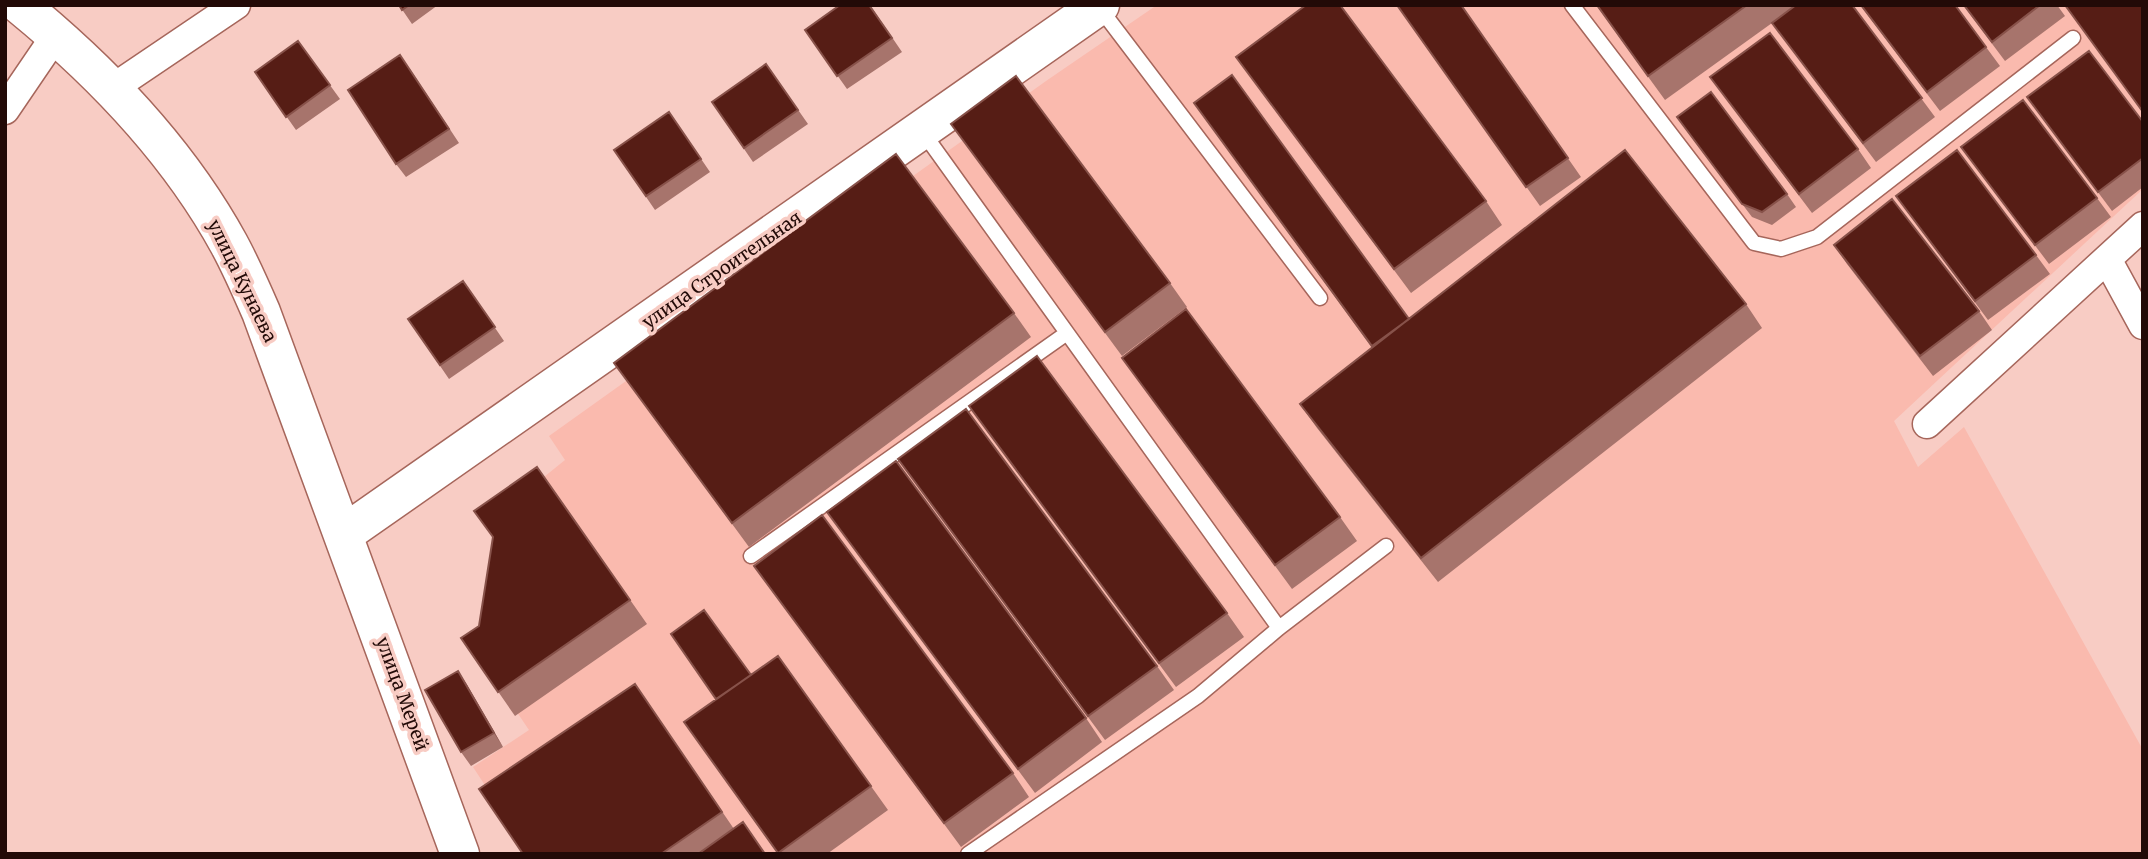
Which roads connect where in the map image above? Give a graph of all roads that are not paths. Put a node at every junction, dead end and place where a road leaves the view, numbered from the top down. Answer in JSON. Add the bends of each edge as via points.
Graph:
{"nodes":[{"id":1,"x":20,"y":5,"type":"edge"},
{"id":2,"x":236,"y":5,"type":"edge"},
{"id":3,"x":1572,"y":5,"type":"edge"},
{"id":4,"x":1099,"y":6,"type":"edge"},
{"id":5,"x":56,"y":35,"type":"junction"},
{"id":6,"x":2073,"y":38,"type":"edge"},
{"id":7,"x":113,"y":88,"type":"junction"},
{"id":8,"x":5,"y":110,"type":"edge"},
{"id":9,"x":921,"y":130,"type":"junction"},
{"id":10,"x":2143,"y":226,"type":"edge"},
{"id":11,"x":2107,"y":259,"type":"junction"},
{"id":12,"x":1320,"y":298,"type":"edge"},
{"id":13,"x":2143,"y":325,"type":"edge"},
{"id":14,"x":1067,"y":333,"type":"junction"},
{"id":15,"x":1927,"y":424,"type":"dead end"},
{"id":16,"x":344,"y":534,"type":"junction"},
{"id":17,"x":1386,"y":547,"type":"dead end"},
{"id":18,"x":751,"y":556,"type":"dead end"},
{"id":19,"x":1279,"y":628,"type":"junction"},
{"id":20,"x":460,"y":854,"type":"edge"},
{"id":21,"x":968,"y":854,"type":"edge"}],
"edges":[{"from":1,"to":5,"type":"main road","name":"улица Кунаева"},
{"from":2,"to":7,"type":"street"},
{"from":3,"to":6,"type":"lane","via":[[1754,243],[1781,249],[1817,237]]},
{"from":4,"to":9,"type":"main road","name":"улица Строительная"},
{"from":4,"to":12,"type":"lane"},
{"from":5,"to":7,"type":"main road","name":"улица Кунаева"},
{"from":5,"to":8,"type":"street"},
{"from":7,"to":16,"type":"main road","name":"улица Кунаева","via":[[196,190],[229,244],[261,312]]},
{"from":9,"to":14,"type":"lane"},
{"from":9,"to":16,"type":"main road","name":"улица Строительная"},
{"from":10,"to":11,"type":"street"},
{"from":11,"to":13,"type":"street"},
{"from":11,"to":15,"type":"street"},
{"from":14,"to":18,"type":"lane"},
{"from":14,"to":19,"type":"lane"},
{"from":16,"to":20,"type":"main road","name":"улица Мерей"},
{"from":17,"to":19,"type":"lane"},
{"from":19,"to":21,"type":"lane","via":[[1198,696]]}]}
